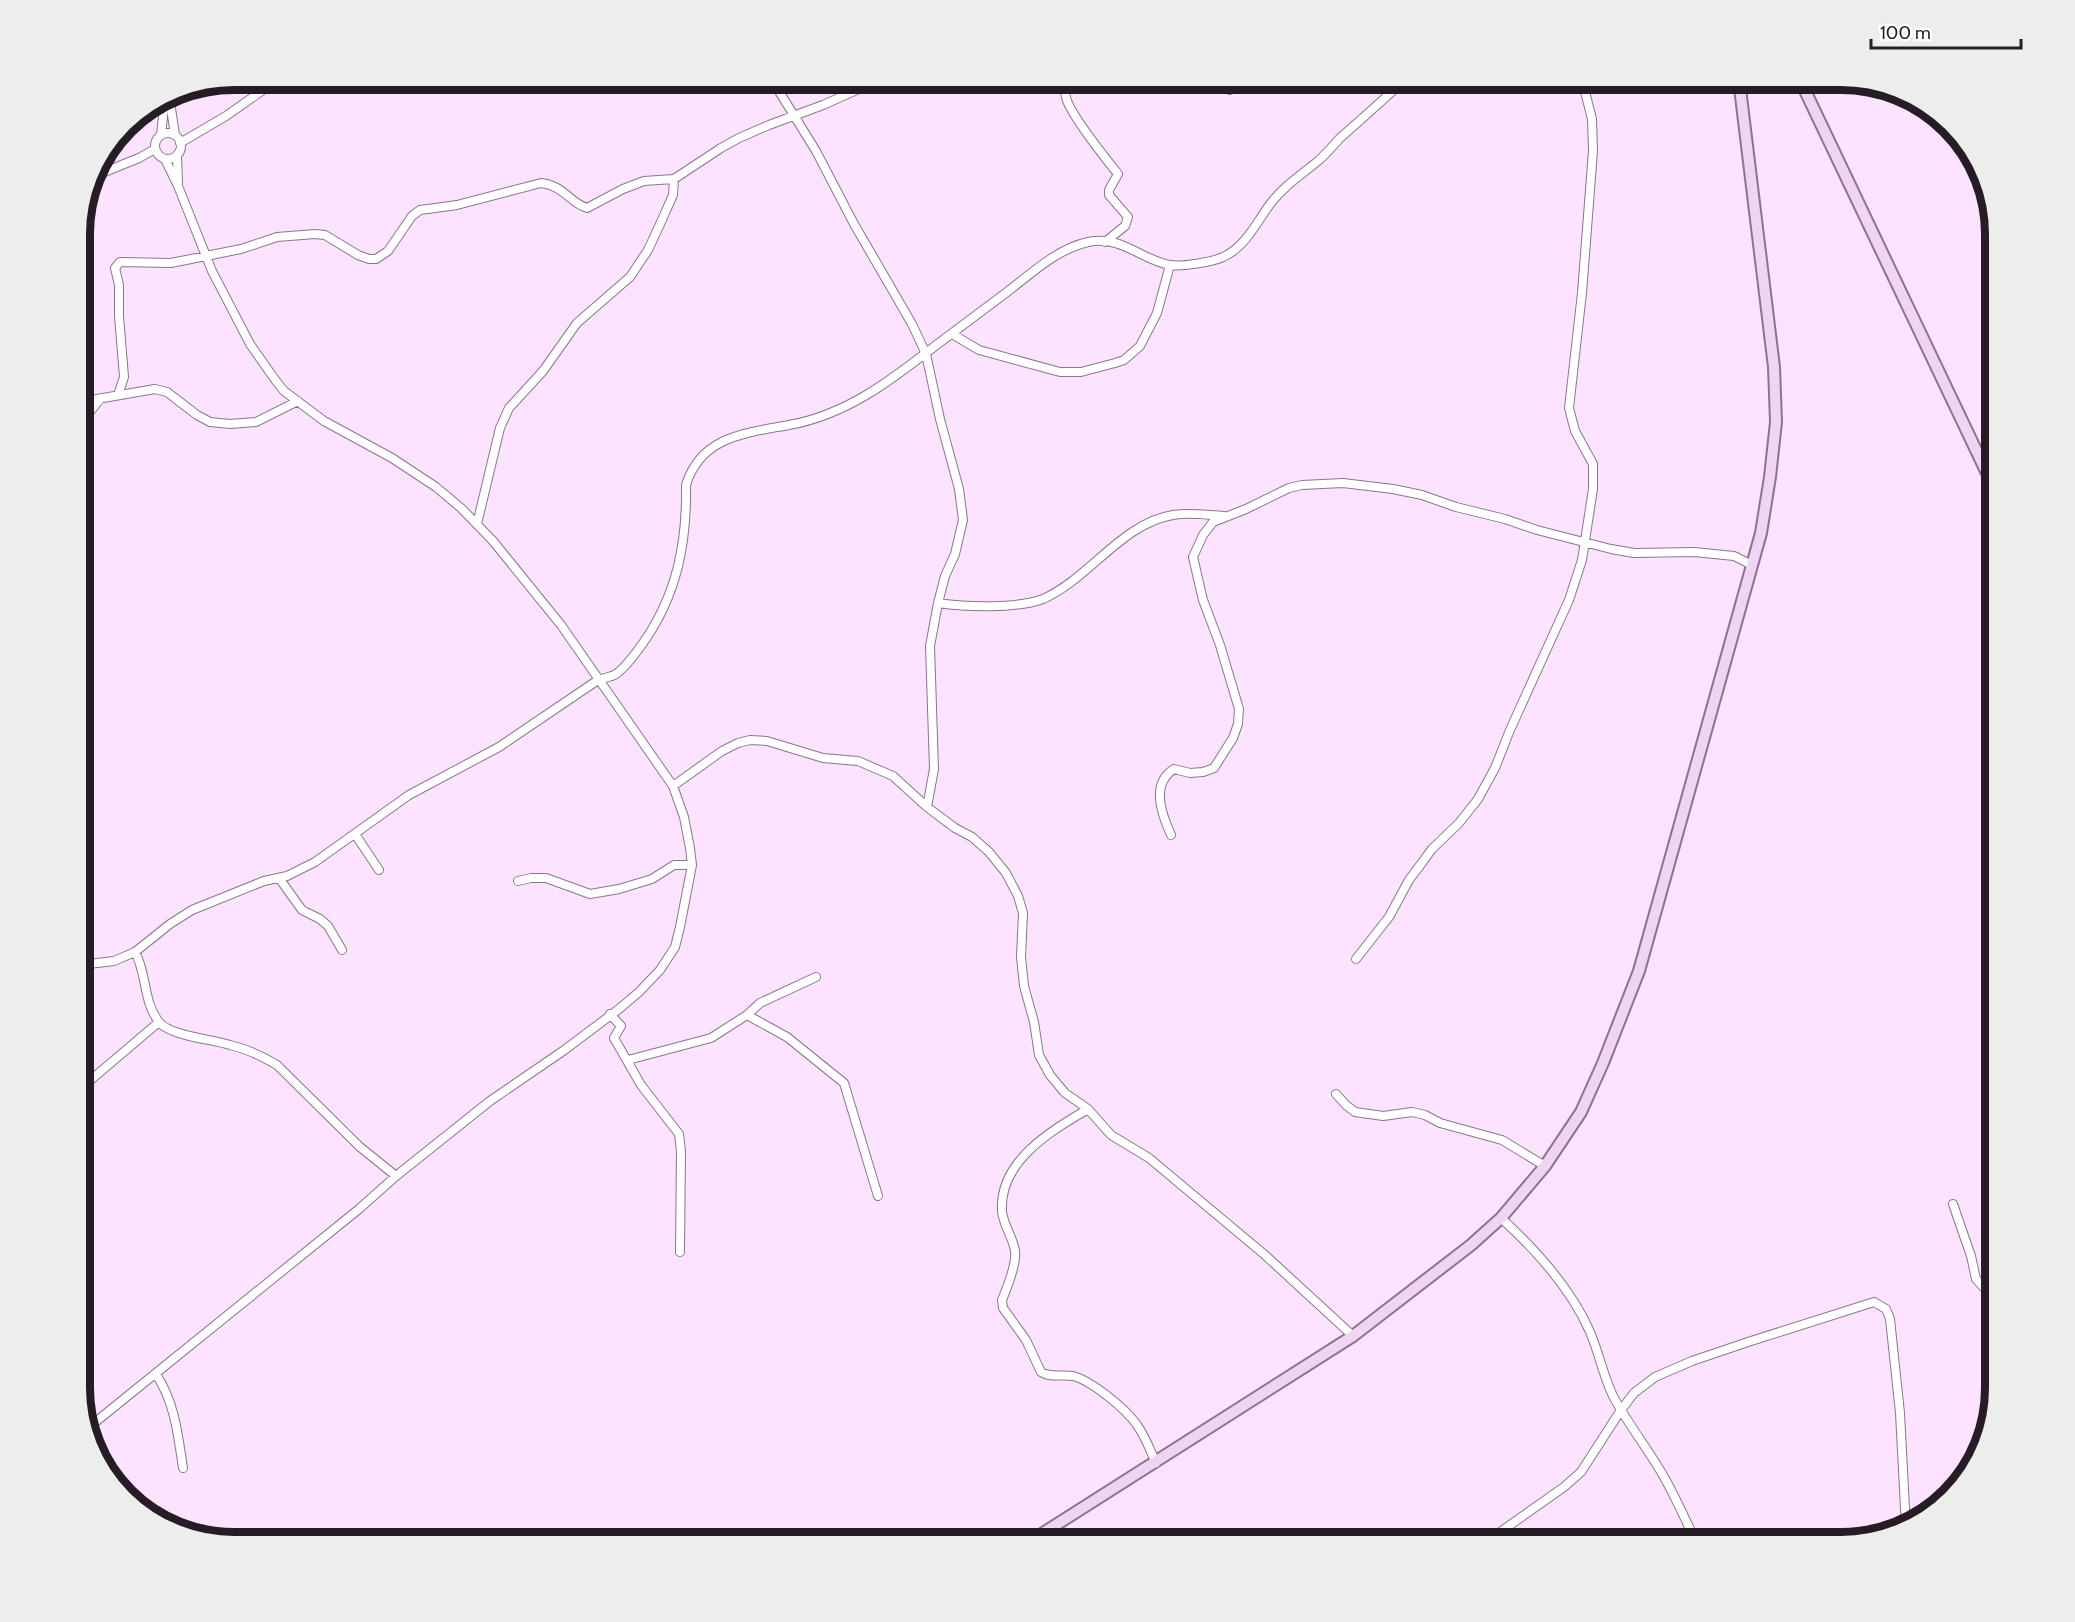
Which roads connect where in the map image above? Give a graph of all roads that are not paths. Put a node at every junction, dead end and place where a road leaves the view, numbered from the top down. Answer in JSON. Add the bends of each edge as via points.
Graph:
{"nodes":[{"id":1,"x":263,"y":90,"type":"edge"},
{"id":2,"x":778,"y":90,"type":"edge"},
{"id":3,"x":859,"y":90,"type":"edge"},
{"id":4,"x":1065,"y":90,"type":"edge"},
{"id":5,"x":1393,"y":90,"type":"edge"},
{"id":6,"x":1585,"y":90,"type":"edge"},
{"id":7,"x":1740,"y":90,"type":"edge"},
{"id":8,"x":1805,"y":90,"type":"edge"},
{"id":9,"x":171,"y":105,"type":"edge"},
{"id":10,"x":164,"y":108,"type":"edge"},
{"id":11,"x":794,"y":116,"type":"junction"},
{"id":12,"x":160,"y":135,"type":"junction"},
{"id":13,"x":178,"y":139,"type":"junction"},
{"id":14,"x":155,"y":149,"type":"junction"},
{"id":15,"x":177,"y":155,"type":"junction"},
{"id":16,"x":165,"y":159,"type":"junction"},
{"id":17,"x":104,"y":172,"type":"edge"},
{"id":18,"x":674,"y":179,"type":"junction"},
{"id":19,"x":178,"y":186,"type":"junction"},
{"id":20,"x":1105,"y":242,"type":"junction"},
{"id":21,"x":206,"y":256,"type":"junction"},
{"id":22,"x":1170,"y":265,"type":"junction"},
{"id":23,"x":952,"y":334,"type":"junction"},
{"id":24,"x":926,"y":354,"type":"junction"},
{"id":25,"x":118,"y":395,"type":"junction"},
{"id":26,"x":101,"y":398,"type":"junction"},
{"id":27,"x":90,"y":400,"type":"edge"},
{"id":28,"x":298,"y":401,"type":"junction"},
{"id":29,"x":90,"y":412,"type":"edge"},
{"id":30,"x":1985,"y":469,"type":"edge"},
{"id":31,"x":1227,"y":517,"type":"junction"},
{"id":32,"x":477,"y":524,"type":"junction"},
{"id":33,"x":1584,"y":543,"type":"junction"},
{"id":34,"x":1752,"y":565,"type":"junction"},
{"id":35,"x":938,"y":603,"type":"junction"},
{"id":36,"x":598,"y":680,"type":"junction"},
{"id":37,"x":673,"y":786,"type":"junction"},
{"id":38,"x":927,"y":807,"type":"junction"},
{"id":39,"x":355,"y":834,"type":"junction"},
{"id":40,"x":1171,"y":835,"type":"dead end"},
{"id":41,"x":692,"y":865,"type":"junction"},
{"id":42,"x":379,"y":870,"type":"dead end"},
{"id":43,"x":279,"y":878,"type":"junction"},
{"id":44,"x":518,"y":881,"type":"dead end"},
{"id":45,"x":342,"y":950,"type":"dead end"},
{"id":46,"x":135,"y":952,"type":"junction"},
{"id":47,"x":1356,"y":959,"type":"dead end"},
{"id":48,"x":90,"y":964,"type":"edge"},
{"id":49,"x":816,"y":977,"type":"dead end"},
{"id":50,"x":610,"y":1014,"type":"junction"},
{"id":51,"x":747,"y":1015,"type":"junction"},
{"id":52,"x":159,"y":1022,"type":"junction"},
{"id":53,"x":628,"y":1060,"type":"junction"},
{"id":54,"x":90,"y":1081,"type":"edge"},
{"id":55,"x":1336,"y":1094,"type":"dead end"},
{"id":56,"x":1088,"y":1109,"type":"junction"},
{"id":57,"x":1545,"y":1166,"type":"junction"},
{"id":58,"x":396,"y":1176,"type":"junction"},
{"id":59,"x":878,"y":1196,"type":"dead end"},
{"id":60,"x":1953,"y":1204,"type":"dead end"},
{"id":61,"x":1501,"y":1218,"type":"junction"},
{"id":62,"x":680,"y":1252,"type":"dead end"},
{"id":63,"x":1985,"y":1289,"type":"edge"},
{"id":64,"x":1353,"y":1336,"type":"junction"},
{"id":65,"x":156,"y":1374,"type":"junction"},
{"id":66,"x":1621,"y":1410,"type":"junction"},
{"id":67,"x":95,"y":1423,"type":"edge"},
{"id":68,"x":1156,"y":1463,"type":"junction"},
{"id":69,"x":183,"y":1468,"type":"dead end"},
{"id":70,"x":1905,"y":1517,"type":"edge"},
{"id":71,"x":1045,"y":1532,"type":"edge"},
{"id":72,"x":1500,"y":1532,"type":"edge"},
{"id":73,"x":1691,"y":1532,"type":"edge"}],
"edges":[{"from":1,"to":13,"type":"street","via":[[226,116]]},
{"from":2,"to":11,"type":"street"},
{"from":3,"to":11,"type":"street"},
{"from":4,"to":20,"type":"street","via":[[1066,100],[1118,174],[1109,195],[1128,217],[1125,226]]},
{"from":5,"to":22,"type":"street","via":[[1282,191],[1232,252],[1217,260]]},
{"from":6,"to":33,"type":"street","via":[[1592,119],[1593,151],[1569,408],[1575,431],[1593,464]]},
{"from":7,"to":34,"type":"main road","via":[[1774,367],[1776,422],[1761,533]]},
{"from":8,"to":30,"type":"main road"},
{"from":9,"to":13,"type":"street"},
{"from":10,"to":12,"type":"street"},
{"from":11,"to":18,"type":"street","via":[[720,148]]},
{"from":11,"to":24,"type":"street"},
{"from":12,"to":13,"type":"street","via":[[171,133]]},
{"from":12,"to":14,"type":"street"},
{"from":13,"to":15,"type":"street"},
{"from":14,"to":16,"type":"street"},
{"from":14,"to":17,"type":"street"},
{"from":15,"to":16,"type":"street"},
{"from":15,"to":19,"type":"street"},
{"from":16,"to":19,"type":"street"},
{"from":18,"to":21,"type":"street","via":[[644,181],[587,208],[550,184],[541,183],[457,205],[420,210],[376,259],[358,255],[325,235],[315,234],[277,237]]},
{"from":18,"to":32,"type":"street","via":[[673,195],[661,222],[630,277],[577,323],[543,371],[509,408],[500,428]]},
{"from":19,"to":21,"type":"street"},
{"from":20,"to":22,"type":"street","via":[[1136,249]]},
{"from":20,"to":23,"type":"street","via":[[1066,250]]},
{"from":21,"to":25,"type":"street","via":[[116,265],[124,377]]},
{"from":21,"to":28,"type":"street","via":[[250,344],[284,392]]},
{"from":22,"to":23,"type":"street","via":[[1157,313],[1140,346],[1124,360],[1109,365],[1060,372],[979,350]]},
{"from":23,"to":24,"type":"street"},
{"from":24,"to":35,"type":"street","via":[[963,520]]},
{"from":24,"to":36,"type":"street","via":[[847,406],[805,421],[742,434],[706,452],[686,485],[683,546],[667,603],[654,628],[623,667],[615,675]]},
{"from":25,"to":26,"type":"street"},
{"from":25,"to":28,"type":"street","via":[[155,389],[167,392],[197,416],[230,424],[256,422]]},
{"from":26,"to":27,"type":"street"},
{"from":26,"to":29,"type":"street"},
{"from":28,"to":32,"type":"street","via":[[324,421],[420,476]]},
{"from":31,"to":33,"type":"street","via":[[1302,484],[1343,483],[1422,495]]},
{"from":31,"to":35,"type":"street","via":[[1184,514],[1161,518],[1040,600],[1016,605]]},
{"from":31,"to":40,"type":"street","via":[[1213,522],[1193,557],[1239,709],[1238,724],[1214,768],[1203,772],[1168,772],[1161,786],[1160,809]]},
{"from":32,"to":36,"type":"street","via":[[561,625]]},
{"from":33,"to":34,"type":"street","via":[[1634,553],[1734,556]]},
{"from":33,"to":47,"type":"street","via":[[1569,600],[1495,768],[1478,799],[1432,849],[1389,917]]},
{"from":34,"to":57,"type":"main road","via":[[1639,971],[1581,1112]]},
{"from":35,"to":38,"type":"street","via":[[930,646],[934,769]]},
{"from":36,"to":37,"type":"street"},
{"from":36,"to":39,"type":"street","via":[[499,747],[408,795]]},
{"from":37,"to":38,"type":"street","via":[[722,751],[750,740],[767,741],[823,758],[858,761],[893,776]]},
{"from":37,"to":41,"type":"street","via":[[684,817]]},
{"from":38,"to":56,"type":"street","via":[[972,837],[1006,873],[1023,913],[1024,986],[1039,1055],[1065,1093]]},
{"from":39,"to":42,"type":"street"},
{"from":39,"to":43,"type":"street","via":[[315,862]]},
{"from":41,"to":44,"type":"street","via":[[674,865],[652,879],[590,894],[546,878]]},
{"from":41,"to":50,"type":"street","via":[[675,947],[648,983]]},
{"from":43,"to":45,"type":"street","via":[[302,910],[328,926]]},
{"from":43,"to":46,"type":"street","via":[[192,910]]},
{"from":46,"to":48,"type":"street","via":[[114,961]]},
{"from":46,"to":52,"type":"street"},
{"from":49,"to":51,"type":"street","via":[[760,1004]]},
{"from":50,"to":53,"type":"street","via":[[621,1026],[614,1038]]},
{"from":50,"to":58,"type":"street","via":[[490,1101]]},
{"from":51,"to":53,"type":"street","via":[[711,1038]]},
{"from":51,"to":59,"type":"street","via":[[787,1036],[844,1083]]},
{"from":52,"to":54,"type":"street"},
{"from":52,"to":58,"type":"street","via":[[183,1034],[260,1055],[277,1065],[360,1147]]},
{"from":53,"to":62,"type":"street","via":[[640,1085],[679,1134]]},
{"from":55,"to":57,"type":"street","via":[[1355,1112],[1383,1116],[1425,1114],[1440,1123],[1502,1140]]},
{"from":56,"to":64,"type":"street","via":[[1111,1135],[1149,1158],[1265,1255]]},
{"from":56,"to":68,"type":"street","via":[[1032,1147],[1017,1163],[1009,1181],[1002,1210],[1016,1253],[1002,1308],[1026,1340],[1041,1372],[1075,1377],[1111,1400],[1138,1426]]},
{"from":57,"to":61,"type":"main road"},
{"from":58,"to":65,"type":"street"},
{"from":60,"to":63,"type":"street","via":[[1976,1279]]},
{"from":61,"to":64,"type":"main road"},
{"from":61,"to":66,"type":"street","via":[[1563,1285],[1589,1329],[1605,1380]]},
{"from":64,"to":68,"type":"main road"},
{"from":65,"to":67,"type":"street"},
{"from":65,"to":69,"type":"street","via":[[175,1415]]},
{"from":66,"to":70,"type":"street","via":[[1654,1377],[1874,1302],[1886,1309],[1890,1320]]},
{"from":66,"to":72,"type":"street","via":[[1581,1472]]},
{"from":66,"to":73,"type":"street","via":[[1665,1479]]},
{"from":68,"to":71,"type":"main road"}]}
